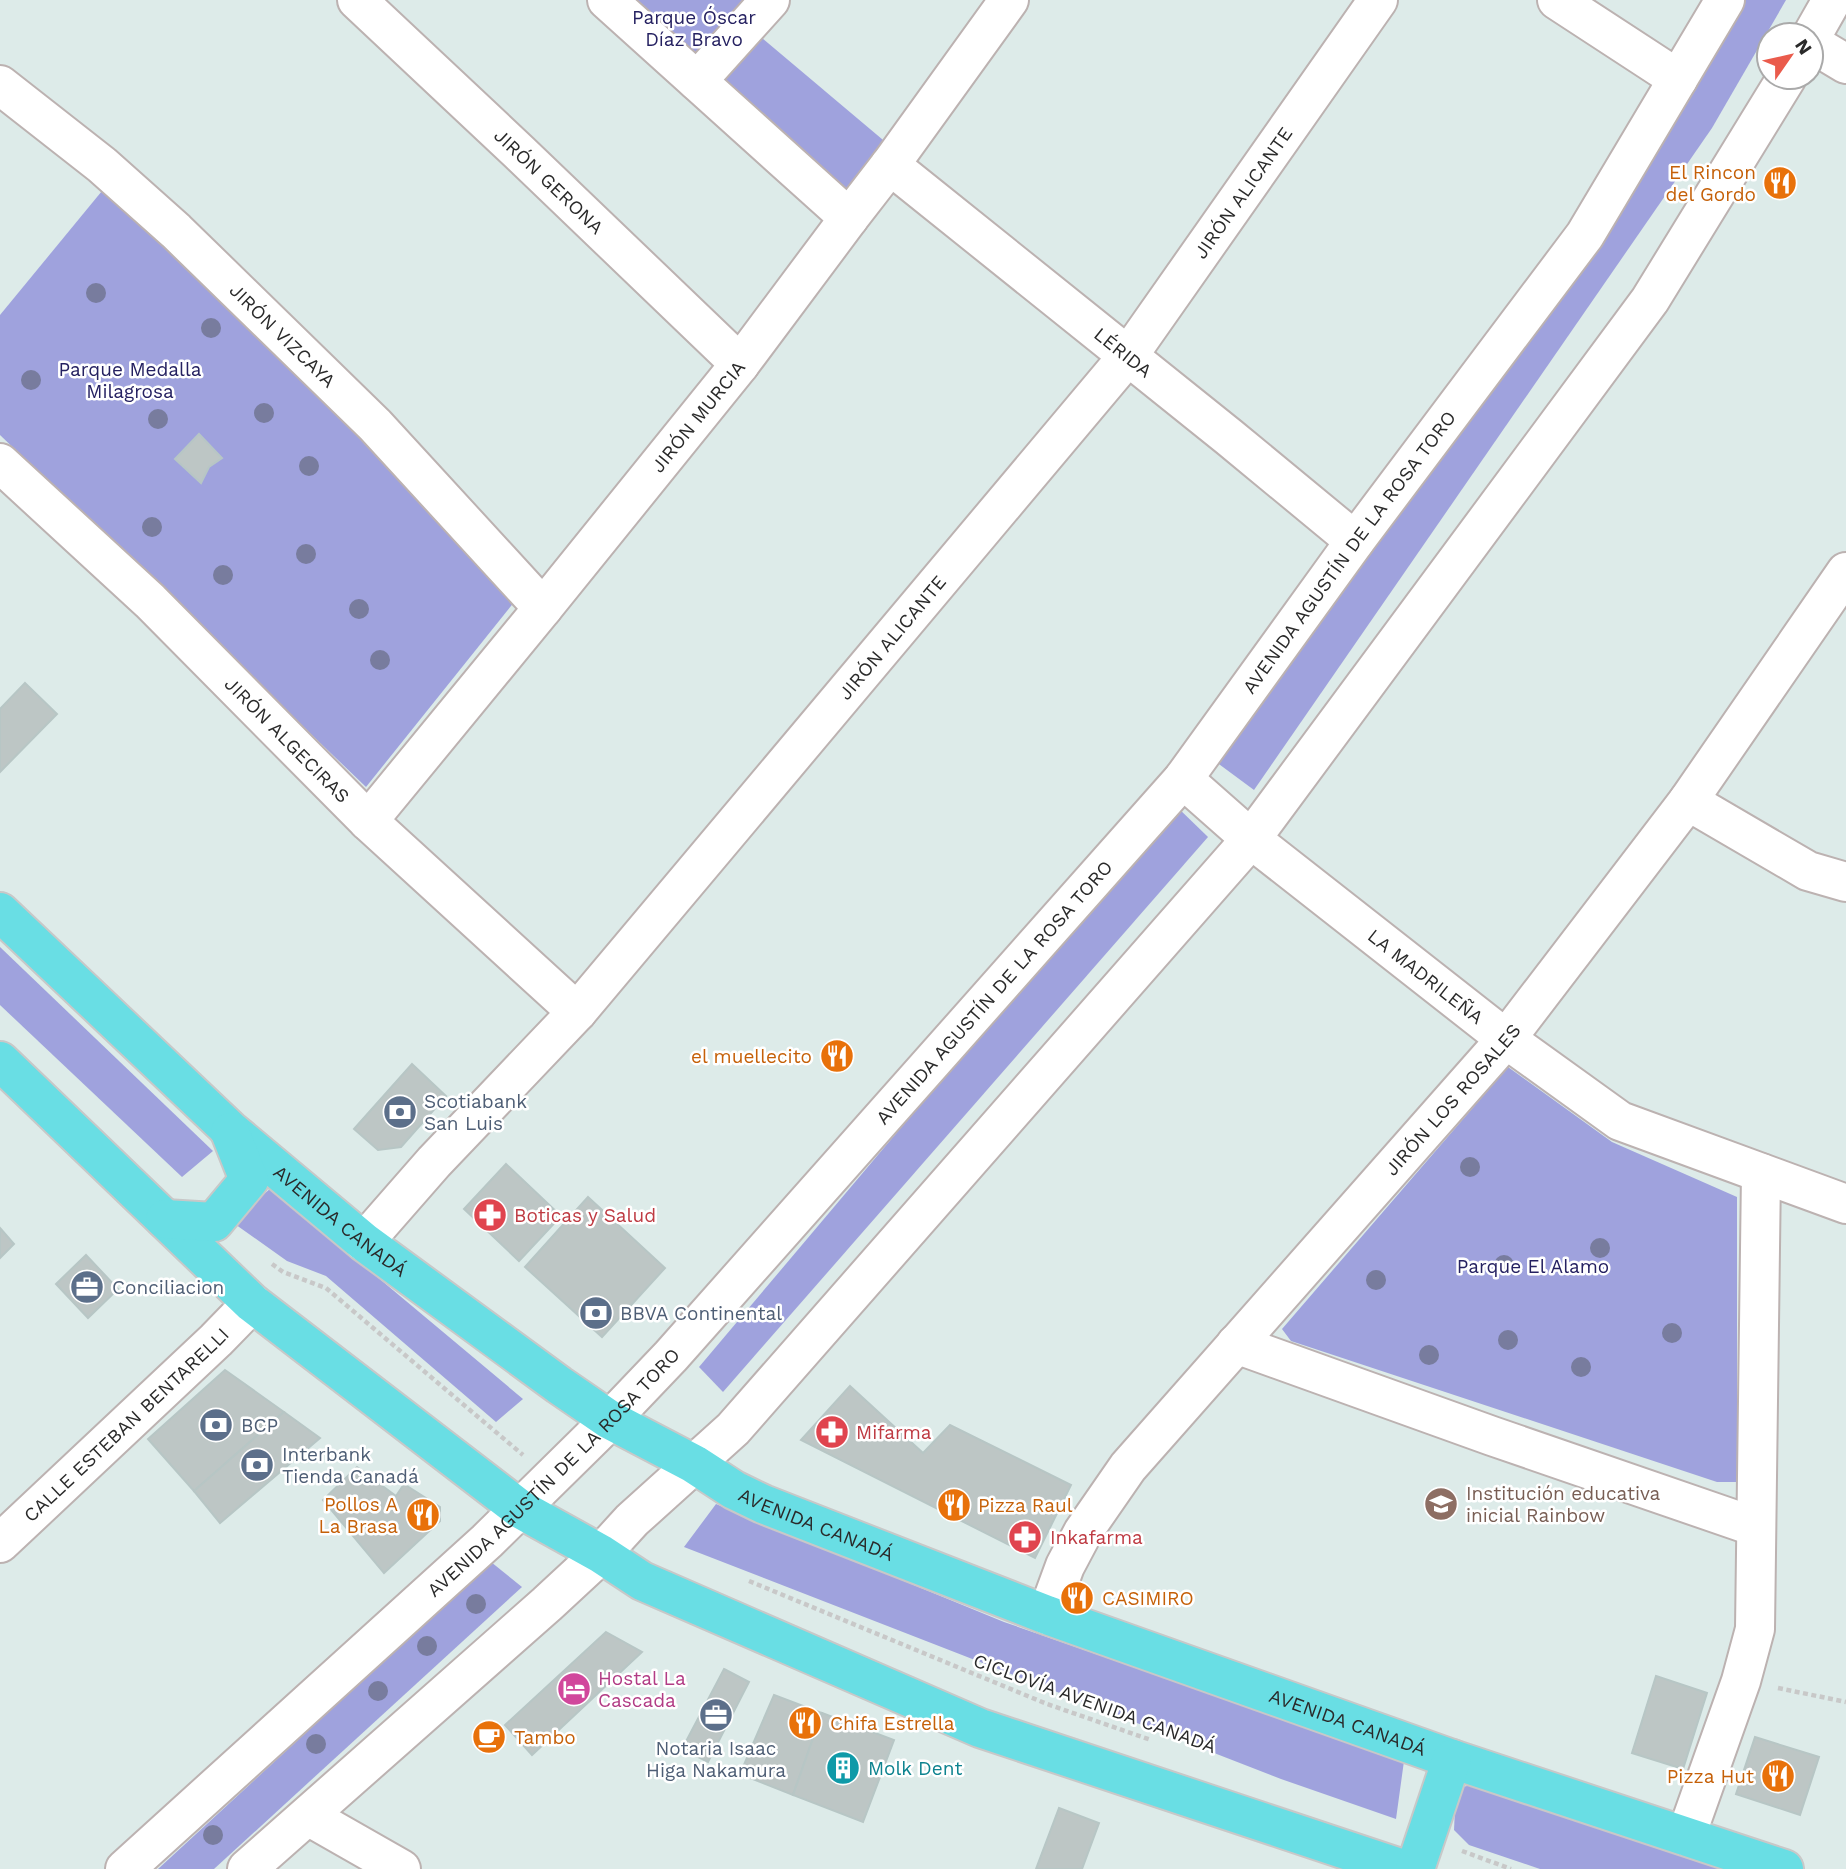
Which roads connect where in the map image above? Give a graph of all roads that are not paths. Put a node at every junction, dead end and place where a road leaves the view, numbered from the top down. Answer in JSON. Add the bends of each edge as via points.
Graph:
{"nodes":[{"id":1,"x":356,"y":0,"type":"edge"},
{"id":2,"x":607,"y":0,"type":"edge"},
{"id":3,"x":770,"y":0,"type":"edge"},
{"id":4,"x":1009,"y":0,"type":"edge"},
{"id":5,"x":1378,"y":0,"type":"edge"},
{"id":6,"x":1557,"y":0,"type":"edge"},
{"id":7,"x":1725,"y":0,"type":"edge"},
{"id":8,"x":1832,"y":0,"type":"edge"},
{"id":9,"x":1820,"y":21,"type":"edge"},
{"id":10,"x":1825,"y":51,"type":"edge"},
{"id":11,"x":1846,"y":64,"type":"edge"},
{"id":12,"x":1678,"y":79,"type":"junction"},
{"id":13,"x":696,"y":80,"type":"junction"},
{"id":14,"x":0,"y":85,"type":"edge"},
{"id":15,"x":1778,"y":91,"type":"edge"},
{"id":16,"x":890,"y":165,"type":"junction"},
{"id":17,"x":849,"y":218,"type":"junction"},
{"id":18,"x":1128,"y":356,"type":"junction"},
{"id":19,"x":740,"y":364,"type":"junction"},
{"id":20,"x":0,"y":463,"type":"edge"},
{"id":21,"x":1355,"y":541,"type":"junction"},
{"id":22,"x":1846,"y":572,"type":"edge"},
{"id":23,"x":543,"y":608,"type":"junction"},
{"id":24,"x":1183,"y":779,"type":"junction"},
{"id":25,"x":1688,"y":801,"type":"junction"},
{"id":26,"x":368,"y":821,"type":"junction"},
{"id":27,"x":1251,"y":839,"type":"junction"},
{"id":28,"x":1846,"y":882,"type":"edge"},
{"id":29,"x":0,"y":912,"type":"edge"},
{"id":30,"x":577,"y":1012,"type":"junction"},
{"id":31,"x":1506,"y":1039,"type":"junction"},
{"id":32,"x":0,"y":1060,"type":"edge"},
{"id":33,"x":230,"y":1130,"type":"junction"},
{"id":34,"x":1760,"y":1173,"type":"junction"},
{"id":35,"x":1846,"y":1204,"type":"edge"},
{"id":36,"x":165,"y":1219,"type":"junction"},
{"id":37,"x":364,"y":1242,"type":"junction"},
{"id":38,"x":252,"y":1303,"type":"junction"},
{"id":39,"x":1236,"y":1344,"type":"junction"},
{"id":40,"x":610,"y":1420,"type":"junction"},
{"id":41,"x":694,"y":1464,"type":"junction"},
{"id":42,"x":520,"y":1509,"type":"junction"},
{"id":43,"x":1756,"y":1527,"type":"junction"},
{"id":44,"x":0,"y":1543,"type":"edge"},
{"id":45,"x":601,"y":1554,"type":"junction"},
{"id":46,"x":1047,"y":1615,"type":"junction"},
{"id":47,"x":1452,"y":1759,"type":"junction"},
{"id":48,"x":308,"y":1816,"type":"junction"},
{"id":49,"x":1686,"y":1836,"type":"junction"},
{"id":50,"x":1421,"y":1853,"type":"edge"},
{"id":51,"x":125,"y":1869,"type":"edge"},
{"id":52,"x":247,"y":1869,"type":"edge"},
{"id":53,"x":401,"y":1869,"type":"edge"},
{"id":54,"x":1403,"y":1869,"type":"edge"},
{"id":55,"x":1784,"y":1869,"type":"edge"}],
"edges":[{"from":1,"to":19,"type":"street","name":"JIRÓN GERONA"},
{"from":2,"to":13,"type":"street"},
{"from":3,"to":13,"type":"street"},
{"from":4,"to":16,"type":"street","name":"JIRÓN MURCIA"},
{"from":5,"to":18,"type":"street","name":"JIRÓN ALICANTE"},
{"from":6,"to":12,"type":"street"},
{"from":7,"to":12,"type":"street","name":"AVENIDA AGUSTÍN DE LA ROSA TORO"},
{"from":8,"to":9,"type":"street"},
{"from":10,"to":11,"type":"street"},
{"from":12,"to":21,"type":"street","name":"AVENIDA AGUSTÍN DE LA ROSA TORO","via":[[1585,235]]},
{"from":13,"to":17,"type":"street"},
{"from":14,"to":23,"type":"street","name":"JIRÓN VIZCAYA","via":[[102,165],[176,231],[374,425]]},
{"from":15,"to":27,"type":"street","via":[[1650,300]]},
{"from":16,"to":17,"type":"street","name":"JIRÓN MURCIA"},
{"from":16,"to":18,"type":"street","name":"LÉRIDA"},
{"from":17,"to":19,"type":"street","name":"JIRÓN MURCIA"},
{"from":18,"to":21,"type":"street","name":"LÉRIDA"},
{"from":18,"to":30,"type":"street","name":"JIRÓN ALICANTE"},
{"from":19,"to":23,"type":"street","name":"JIRÓN MURCIA"},
{"from":20,"to":26,"type":"street","name":"JIRÓN ALGECIRAS","via":[[150,601]]},
{"from":21,"to":24,"type":"street","name":"AVENIDA AGUSTÍN DE LA ROSA TORO"},
{"from":22,"to":25,"type":"street","name":"JIRÓN LOS ROSALES"},
{"from":23,"to":26,"type":"street","name":"JIRÓN MURCIA"},
{"from":24,"to":27,"type":"street","name":"LA MADRILEÑA"},
{"from":24,"to":40,"type":"street","name":"AVENIDA AGUSTÍN DE LA ROSA TORO"},
{"from":25,"to":28,"type":"street","via":[[1808,871]]},
{"from":25,"to":31,"type":"street","name":"JIRÓN LOS ROSALES"},
{"from":26,"to":30,"type":"street","name":"JIRÓN ALGECIRAS"},
{"from":27,"to":31,"type":"street","name":"LA MADRILEÑA"},
{"from":27,"to":41,"type":"street","via":[[733,1429]]},
{"from":29,"to":33,"type":"main road","name":"AVENIDA CANADÁ"},
{"from":30,"to":37,"type":"street","name":"JIRÓN ALICANTE"},
{"from":31,"to":34,"type":"street","name":"LA MADRILEÑA","via":[[1620,1121]]},
{"from":31,"to":39,"type":"street","name":"JIRÓN LOS ROSALES"},
{"from":32,"to":36,"type":"main road"},
{"from":33,"to":36,"type":"main road","via":[[249,1180],[214,1222]]},
{"from":33,"to":37,"type":"main road","name":"AVENIDA CANADÁ"},
{"from":34,"to":35,"type":"street","name":"LA MADRILEÑA"},
{"from":34,"to":43,"type":"street"},
{"from":36,"to":38,"type":"main road"},
{"from":37,"to":40,"type":"main road","name":"AVENIDA CANADÁ"},
{"from":38,"to":42,"type":"main road"},
{"from":38,"to":44,"type":"street","name":"CALLE ESTEBAN BENTARELLI"},
{"from":39,"to":43,"type":"street"},
{"from":39,"to":46,"type":"street","name":"JIRÓN LOS ROSALES","via":[[1128,1467],[1083,1532]]},
{"from":40,"to":41,"type":"main road","name":"AVENIDA CANADÁ"},
{"from":40,"to":42,"type":"street","name":"AVENIDA AGUSTÍN DE LA ROSA TORO"},
{"from":41,"to":45,"type":"street"},
{"from":41,"to":46,"type":"main road","name":"AVENIDA CANADÁ","via":[[763,1504]]},
{"from":42,"to":45,"type":"main road"},
{"from":42,"to":51,"type":"street","name":"AVENIDA AGUSTÍN DE LA ROSA TORO"},
{"from":43,"to":49,"type":"street","via":[[1755,1629]]},
{"from":45,"to":48,"type":"street"},
{"from":45,"to":54,"type":"main road","via":[[642,1580],[980,1728]]},
{"from":46,"to":47,"type":"main road","name":"AVENIDA CANADÁ"},
{"from":47,"to":49,"type":"main road","name":"AVENIDA CANADÁ"},
{"from":47,"to":50,"type":"main road"},
{"from":48,"to":52,"type":"street"},
{"from":48,"to":53,"type":"street"},
{"from":49,"to":55,"type":"main road","name":"AVENIDA CANADÁ"}]}
